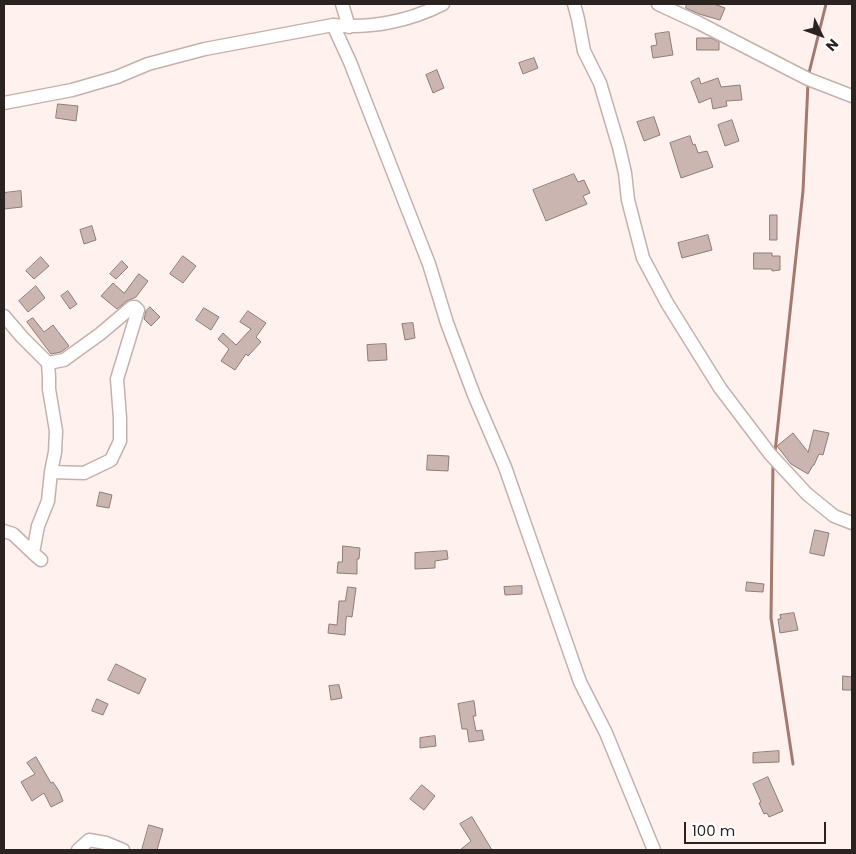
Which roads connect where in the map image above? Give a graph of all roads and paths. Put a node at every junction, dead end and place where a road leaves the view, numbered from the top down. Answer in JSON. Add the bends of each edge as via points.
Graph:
{"nodes":[{"id":1,"x":342,"y":4,"type":"edge"},
{"id":2,"x":443,"y":4,"type":"edge"},
{"id":3,"x":574,"y":4,"type":"edge"},
{"id":4,"x":658,"y":4,"type":"edge"},
{"id":5,"x":333,"y":25,"type":"junction"},
{"id":6,"x":349,"y":27,"type":"junction"},
{"id":7,"x":852,"y":96,"type":"edge"},
{"id":8,"x":4,"y":103,"type":"edge"},
{"id":9,"x":4,"y":316,"type":"edge"},
{"id":10,"x":48,"y":363,"type":"junction"},
{"id":11,"x":51,"y":472,"type":"junction"},
{"id":12,"x":852,"y":523,"type":"edge"},
{"id":13,"x":4,"y":531,"type":"edge"},
{"id":14,"x":78,"y":850,"type":"edge"},
{"id":15,"x":123,"y":850,"type":"edge"},
{"id":16,"x":654,"y":850,"type":"edge"}],
"edges":[{"from":1,"to":6,"type":"street"},
{"from":2,"to":6,"type":"street","via":[[393,21]]},
{"from":3,"to":12,"type":"street","via":[[584,51],[600,83],[619,147],[643,258],[667,303],[720,388],[770,454],[807,494],[834,516]]},
{"from":4,"to":7,"type":"street","via":[[808,79]]},
{"from":5,"to":6,"type":"street"},
{"from":5,"to":8,"type":"street","via":[[205,49],[72,90]]},
{"from":5,"to":16,"type":"street","via":[[429,264],[450,332],[505,467],[580,682],[606,733]]},
{"from":9,"to":10,"type":"street"},
{"from":10,"to":11,"type":"street","via":[[56,431]]},
{"from":10,"to":11,"type":"street","via":[[64,360],[132,308],[138,310],[117,379],[120,441],[111,460],[84,473]]},
{"from":11,"to":13,"type":"street","via":[[48,501],[38,526],[37,557],[13,534]]},
{"from":14,"to":15,"type":"street","via":[[89,840]]}]}
